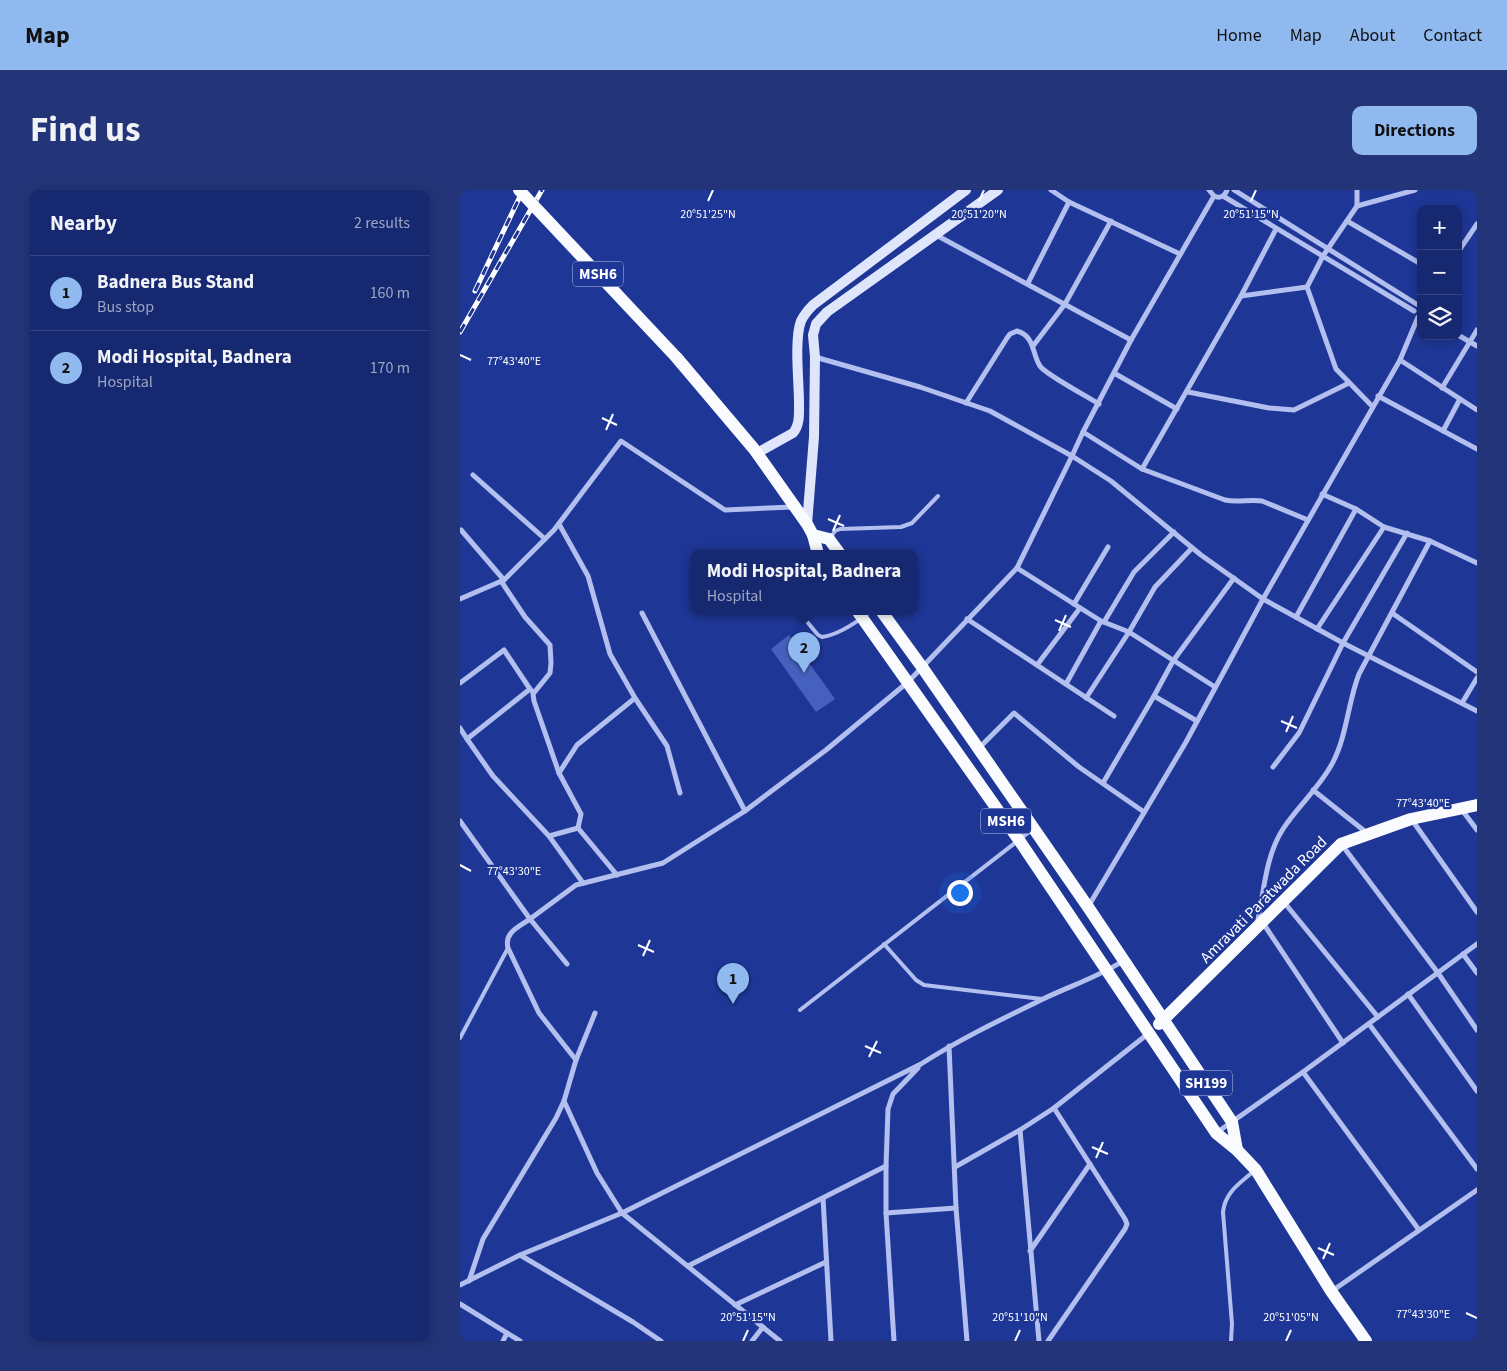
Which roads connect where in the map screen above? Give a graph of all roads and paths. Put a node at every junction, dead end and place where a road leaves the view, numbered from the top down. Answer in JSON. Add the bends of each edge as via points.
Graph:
{"nodes":[{"id":1,"x":519,"y":190,"type":"edge"},
{"id":2,"x":966,"y":190,"type":"edge"},
{"id":3,"x":998,"y":190,"type":"edge"},
{"id":4,"x":1051,"y":190,"type":"edge"},
{"id":5,"x":1209,"y":190,"type":"edge"},
{"id":6,"x":1227,"y":190,"type":"edge"},
{"id":7,"x":1234,"y":190,"type":"edge"},
{"id":8,"x":1357,"y":190,"type":"edge"},
{"id":9,"x":1415,"y":190,"type":"edge"},
{"id":10,"x":1214,"y":196,"type":"junction"},
{"id":11,"x":1223,"y":196,"type":"junction"},
{"id":12,"x":1069,"y":202,"type":"junction"},
{"id":13,"x":1357,"y":206,"type":"junction"},
{"id":14,"x":1111,"y":221,"type":"junction"},
{"id":15,"x":1347,"y":221,"type":"junction"},
{"id":16,"x":1477,"y":224,"type":"edge"},
{"id":17,"x":1276,"y":229,"type":"junction"},
{"id":18,"x":935,"y":234,"type":"junction"},
{"id":19,"x":1329,"y":248,"type":"junction"},
{"id":20,"x":1459,"y":250,"type":"edge"},
{"id":21,"x":1180,"y":254,"type":"junction"},
{"id":22,"x":1323,"y":256,"type":"junction"},
{"id":23,"x":1417,"y":262,"type":"edge"},
{"id":24,"x":1028,"y":283,"type":"junction"},
{"id":25,"x":1307,"y":286,"type":"junction"},
{"id":26,"x":1241,"y":296,"type":"junction"},
{"id":27,"x":1417,"y":303,"type":"edge"},
{"id":28,"x":1065,"y":304,"type":"junction"},
{"id":29,"x":1417,"y":306,"type":"edge"},
{"id":30,"x":1414,"y":311,"type":"junction"},
{"id":31,"x":1417,"y":315,"type":"edge"},
{"id":32,"x":1417,"y":322,"type":"edge"},
{"id":33,"x":1477,"y":330,"type":"edge"},
{"id":34,"x":1462,"y":338,"type":"edge"},
{"id":35,"x":1131,"y":340,"type":"junction"},
{"id":36,"x":1469,"y":342,"type":"junction"},
{"id":37,"x":1033,"y":346,"type":"junction"},
{"id":38,"x":1477,"y":346,"type":"edge"},
{"id":39,"x":815,"y":357,"type":"junction"},
{"id":40,"x":1400,"y":360,"type":"junction"},
{"id":41,"x":1114,"y":373,"type":"junction"},
{"id":42,"x":1349,"y":383,"type":"junction"},
{"id":43,"x":1442,"y":388,"type":"junction"},
{"id":44,"x":1188,"y":392,"type":"junction"},
{"id":45,"x":1378,"y":396,"type":"junction"},
{"id":46,"x":1460,"y":400,"type":"junction"},
{"id":47,"x":966,"y":403,"type":"junction"},
{"id":48,"x":1099,"y":404,"type":"junction"},
{"id":49,"x":1372,"y":406,"type":"junction"},
{"id":50,"x":1177,"y":410,"type":"junction"},
{"id":51,"x":1477,"y":410,"type":"edge"},
{"id":52,"x":796,"y":429,"type":"junction"},
{"id":53,"x":1443,"y":431,"type":"junction"},
{"id":54,"x":1083,"y":432,"type":"junction"},
{"id":55,"x":814,"y":438,"type":"junction"},
{"id":56,"x":1477,"y":449,"type":"edge"},
{"id":57,"x":757,"y":453,"type":"junction"},
{"id":58,"x":1072,"y":456,"type":"junction"},
{"id":59,"x":1142,"y":470,"type":"junction"},
{"id":60,"x":474,"y":475,"type":"dead end"},
{"id":61,"x":1322,"y":494,"type":"junction"},
{"id":62,"x":938,"y":496,"type":"dead end"},
{"id":63,"x":794,"y":506,"type":"junction"},
{"id":64,"x":1356,"y":509,"type":"junction"},
{"id":65,"x":1308,"y":520,"type":"junction"},
{"id":66,"x":559,"y":524,"type":"junction"},
{"id":67,"x":1384,"y":527,"type":"junction"},
{"id":68,"x":810,"y":529,"type":"junction"},
{"id":69,"x":461,"y":530,"type":"edge"},
{"id":70,"x":1174,"y":532,"type":"junction"},
{"id":71,"x":1407,"y":533,"type":"junction"},
{"id":72,"x":545,"y":539,"type":"junction"},
{"id":73,"x":829,"y":539,"type":"junction"},
{"id":74,"x":1430,"y":541,"type":"junction"},
{"id":75,"x":1108,"y":547,"type":"dead end"},
{"id":76,"x":1192,"y":548,"type":"junction"},
{"id":77,"x":816,"y":550,"type":"edge"},
{"id":78,"x":820,"y":550,"type":"edge"},
{"id":79,"x":837,"y":550,"type":"edge"},
{"id":80,"x":1477,"y":563,"type":"edge"},
{"id":81,"x":1017,"y":568,"type":"junction"},
{"id":82,"x":1234,"y":578,"type":"junction"},
{"id":83,"x":503,"y":580,"type":"junction"},
{"id":84,"x":460,"y":599,"type":"edge"},
{"id":85,"x":1263,"y":599,"type":"junction"},
{"id":86,"x":1077,"y":606,"type":"junction"},
{"id":87,"x":642,"y":613,"type":"dead end"},
{"id":88,"x":1392,"y":613,"type":"junction"},
{"id":89,"x":801,"y":615,"type":"edge"},
{"id":90,"x":862,"y":615,"type":"edge"},
{"id":91,"x":865,"y":615,"type":"edge"},
{"id":92,"x":884,"y":615,"type":"edge"},
{"id":93,"x":1296,"y":617,"type":"junction"},
{"id":94,"x":968,"y":619,"type":"junction"},
{"id":95,"x":1103,"y":622,"type":"junction"},
{"id":96,"x":1318,"y":629,"type":"junction"},
{"id":97,"x":1129,"y":632,"type":"junction"},
{"id":98,"x":1343,"y":643,"type":"junction"},
{"id":99,"x":1369,"y":656,"type":"junction"},
{"id":100,"x":1173,"y":661,"type":"junction"},
{"id":101,"x":1037,"y":665,"type":"junction"},
{"id":102,"x":922,"y":667,"type":"junction"},
{"id":103,"x":1477,"y":672,"type":"edge"},
{"id":104,"x":1477,"y":678,"type":"edge"},
{"id":105,"x":460,"y":682,"type":"edge"},
{"id":106,"x":908,"y":682,"type":"junction"},
{"id":107,"x":1066,"y":684,"type":"junction"},
{"id":108,"x":1215,"y":688,"type":"junction"},
{"id":109,"x":532,"y":691,"type":"junction"},
{"id":110,"x":1154,"y":696,"type":"junction"},
{"id":111,"x":635,"y":698,"type":"junction"},
{"id":112,"x":1086,"y":698,"type":"junction"},
{"id":113,"x":1462,"y":702,"type":"junction"},
{"id":114,"x":1477,"y":711,"type":"edge"},
{"id":115,"x":1114,"y":716,"type":"dead end"},
{"id":116,"x":1197,"y":721,"type":"junction"},
{"id":117,"x":460,"y":728,"type":"edge"},
{"id":118,"x":467,"y":738,"type":"junction"},
{"id":119,"x":977,"y":749,"type":"junction"},
{"id":120,"x":1273,"y":767,"type":"dead end"},
{"id":121,"x":559,"y":773,"type":"junction"},
{"id":122,"x":1103,"y":783,"type":"junction"},
{"id":123,"x":1313,"y":790,"type":"junction"},
{"id":124,"x":680,"y":793,"type":"dead end"},
{"id":125,"x":1477,"y":805,"type":"edge"},
{"id":126,"x":1461,"y":808,"type":"junction"},
{"id":127,"x":745,"y":811,"type":"junction"},
{"id":128,"x":1144,"y":812,"type":"junction"},
{"id":129,"x":1411,"y":819,"type":"junction"},
{"id":130,"x":460,"y":821,"type":"edge"},
{"id":131,"x":578,"y":828,"type":"junction"},
{"id":132,"x":1033,"y":829,"type":"junction"},
{"id":133,"x":1477,"y":830,"type":"edge"},
{"id":134,"x":1369,"y":835,"type":"junction"},
{"id":135,"x":549,"y":836,"type":"junction"},
{"id":136,"x":1019,"y":840,"type":"junction"},
{"id":137,"x":1341,"y":844,"type":"junction"},
{"id":138,"x":617,"y":875,"type":"junction"},
{"id":139,"x":583,"y":883,"type":"junction"},
{"id":140,"x":1283,"y":902,"type":"junction"},
{"id":141,"x":1088,"y":907,"type":"junction"},
{"id":142,"x":1477,"y":912,"type":"edge"},
{"id":143,"x":530,"y":919,"type":"junction"},
{"id":144,"x":1260,"y":925,"type":"junction"},
{"id":145,"x":884,"y":944,"type":"junction"},
{"id":146,"x":1477,"y":944,"type":"edge"},
{"id":147,"x":508,"y":948,"type":"junction"},
{"id":148,"x":1463,"y":954,"type":"junction"},
{"id":149,"x":1123,"y":961,"type":"junction"},
{"id":150,"x":567,"y":964,"type":"dead end"},
{"id":151,"x":1106,"y":972,"type":"junction"},
{"id":152,"x":1438,"y":973,"type":"junction"},
{"id":153,"x":1477,"y":973,"type":"edge"},
{"id":154,"x":1408,"y":994,"type":"junction"},
{"id":155,"x":1044,"y":999,"type":"junction"},
{"id":156,"x":800,"y":1010,"type":"dead end"},
{"id":157,"x":595,"y":1013,"type":"dead end"},
{"id":158,"x":1378,"y":1017,"type":"junction"},
{"id":159,"x":1164,"y":1020,"type":"junction"},
{"id":160,"x":1369,"y":1024,"type":"junction"},
{"id":161,"x":1477,"y":1030,"type":"edge"},
{"id":162,"x":1150,"y":1032,"type":"junction"},
{"id":163,"x":460,"y":1038,"type":"edge"},
{"id":164,"x":1342,"y":1043,"type":"junction"},
{"id":165,"x":949,"y":1046,"type":"junction"},
{"id":166,"x":576,"y":1060,"type":"junction"},
{"id":167,"x":921,"y":1064,"type":"junction"},
{"id":168,"x":1303,"y":1072,"type":"junction"},
{"id":169,"x":1477,"y":1091,"type":"edge"},
{"id":170,"x":564,"y":1101,"type":"junction"},
{"id":171,"x":1054,"y":1108,"type":"junction"},
{"id":172,"x":1232,"y":1122,"type":"junction"},
{"id":173,"x":1020,"y":1130,"type":"junction"},
{"id":174,"x":1216,"y":1133,"type":"junction"},
{"id":175,"x":1237,"y":1150,"type":"junction"},
{"id":176,"x":1090,"y":1164,"type":"junction"},
{"id":177,"x":886,"y":1166,"type":"junction"},
{"id":178,"x":955,"y":1167,"type":"junction"},
{"id":179,"x":1477,"y":1169,"type":"edge"},
{"id":180,"x":1256,"y":1170,"type":"junction"},
{"id":181,"x":1477,"y":1190,"type":"edge"},
{"id":182,"x":823,"y":1198,"type":"junction"},
{"id":183,"x":956,"y":1208,"type":"junction"},
{"id":184,"x":622,"y":1213,"type":"junction"},
{"id":185,"x":886,"y":1213,"type":"junction"},
{"id":186,"x":1419,"y":1230,"type":"junction"},
{"id":187,"x":1030,"y":1251,"type":"junction"},
{"id":188,"x":520,"y":1255,"type":"junction"},
{"id":189,"x":826,"y":1262,"type":"junction"},
{"id":190,"x":688,"y":1266,"type":"junction"},
{"id":191,"x":469,"y":1281,"type":"junction"},
{"id":192,"x":460,"y":1285,"type":"edge"},
{"id":193,"x":1331,"y":1291,"type":"junction"},
{"id":194,"x":460,"y":1304,"type":"edge"},
{"id":195,"x":735,"y":1305,"type":"junction"},
{"id":196,"x":763,"y":1327,"type":"junction"},
{"id":197,"x":507,"y":1333,"type":"junction"},
{"id":198,"x":504,"y":1341,"type":"edge"},
{"id":199,"x":520,"y":1341,"type":"edge"},
{"id":200,"x":660,"y":1341,"type":"edge"},
{"id":201,"x":752,"y":1341,"type":"edge"},
{"id":202,"x":780,"y":1341,"type":"edge"},
{"id":203,"x":831,"y":1341,"type":"edge"},
{"id":204,"x":894,"y":1341,"type":"edge"},
{"id":205,"x":967,"y":1341,"type":"edge"},
{"id":206,"x":1039,"y":1341,"type":"edge"},
{"id":207,"x":1048,"y":1341,"type":"edge"},
{"id":208,"x":1231,"y":1341,"type":"edge"},
{"id":209,"x":1366,"y":1341,"type":"edge"}],
"edges":[{"from":1,"to":57,"type":"main road","number":"MSH6","bridge":true,"via":[[677,358]]},
{"from":2,"to":52,"type":"street","via":[[820,299],[802,319],[798,332],[799,410]]},
{"from":3,"to":18,"type":"street"},
{"from":4,"to":12,"type":"street"},
{"from":5,"to":10,"type":"street"},
{"from":6,"to":11,"type":"street"},
{"from":7,"to":19,"type":"street"},
{"from":8,"to":13,"type":"street"},
{"from":9,"to":13,"type":"street"},
{"from":10,"to":11,"type":"street"},
{"from":10,"to":21,"type":"street"},
{"from":11,"to":17,"type":"street"},
{"from":12,"to":14,"type":"street"},
{"from":12,"to":24,"type":"street"},
{"from":13,"to":15,"type":"street"},
{"from":14,"to":21,"type":"street"},
{"from":14,"to":28,"type":"street"},
{"from":15,"to":19,"type":"street"},
{"from":15,"to":23,"type":"street"},
{"from":16,"to":20,"type":"street"},
{"from":17,"to":22,"type":"street"},
{"from":17,"to":26,"type":"street"},
{"from":18,"to":24,"type":"street"},
{"from":18,"to":39,"type":"street","via":[[827,312],[814,329]]},
{"from":19,"to":22,"type":"street"},
{"from":19,"to":27,"type":"street"},
{"from":21,"to":35,"type":"street"},
{"from":22,"to":25,"type":"street"},
{"from":22,"to":30,"type":"street"},
{"from":24,"to":28,"type":"street"},
{"from":25,"to":26,"type":"street"},
{"from":25,"to":42,"type":"street","via":[[1336,369]]},
{"from":26,"to":44,"type":"street"},
{"from":28,"to":35,"type":"street"},
{"from":28,"to":37,"type":"street"},
{"from":29,"to":30,"type":"street"},
{"from":30,"to":31,"type":"street"},
{"from":32,"to":40,"type":"street"},
{"from":33,"to":36,"type":"street"},
{"from":34,"to":36,"type":"street"},
{"from":35,"to":41,"type":"street"},
{"from":36,"to":38,"type":"street"},
{"from":36,"to":43,"type":"street"},
{"from":37,"to":47,"type":"street","via":[[1021,332],[1010,334]]},
{"from":37,"to":48,"type":"street","via":[[1040,367]]},
{"from":39,"to":47,"type":"street"},
{"from":39,"to":55,"type":"street"},
{"from":40,"to":43,"type":"street"},
{"from":40,"to":45,"type":"street"},
{"from":41,"to":48,"type":"street"},
{"from":41,"to":50,"type":"street"},
{"from":42,"to":44,"type":"street","via":[[1294,410]]},
{"from":42,"to":49,"type":"street"},
{"from":43,"to":46,"type":"street"},
{"from":44,"to":50,"type":"street"},
{"from":45,"to":49,"type":"street"},
{"from":45,"to":53,"type":"street"},
{"from":46,"to":51,"type":"street"},
{"from":46,"to":53,"type":"street"},
{"from":47,"to":58,"type":"street","via":[[990,411]]},
{"from":48,"to":54,"type":"street"},
{"from":49,"to":61,"type":"street"},
{"from":50,"to":59,"type":"street"},
{"from":52,"to":55,"type":"street"},
{"from":52,"to":57,"type":"street"},
{"from":53,"to":56,"type":"street"},
{"from":54,"to":58,"type":"street"},
{"from":54,"to":59,"type":"street"},
{"from":55,"to":68,"type":"street"},
{"from":57,"to":63,"type":"main road","number":"MSH6"},
{"from":58,"to":70,"type":"street","via":[[1111,481]]},
{"from":58,"to":81,"type":"street"},
{"from":59,"to":65,"type":"street","via":[[1233,502],[1255,500]]},
{"from":60,"to":72,"type":"street"},
{"from":61,"to":64,"type":"street"},
{"from":61,"to":65,"type":"street"},
{"from":62,"to":73,"type":"lane","via":[[912,523],[901,527],[840,529]]},
{"from":63,"to":66,"type":"street","via":[[725,510],[621,441]]},
{"from":63,"to":68,"type":"main road","number":"MSH6"},
{"from":64,"to":67,"type":"street"},
{"from":64,"to":93,"type":"street"},
{"from":65,"to":85,"type":"street"},
{"from":66,"to":72,"type":"street"},
{"from":66,"to":111,"type":"street","via":[[588,576],[610,654]]},
{"from":67,"to":71,"type":"street"},
{"from":67,"to":96,"type":"street"},
{"from":68,"to":73,"type":"main road"},
{"from":68,"to":77,"type":"main road","number":"MSH6"},
{"from":69,"to":83,"type":"street"},
{"from":70,"to":76,"type":"street"},
{"from":70,"to":95,"type":"street","via":[[1134,572]]},
{"from":71,"to":74,"type":"street"},
{"from":71,"to":98,"type":"street"},
{"from":72,"to":83,"type":"street"},
{"from":73,"to":78,"type":"lane"},
{"from":73,"to":79,"type":"main road"},
{"from":74,"to":80,"type":"street"},
{"from":74,"to":88,"type":"street"},
{"from":75,"to":86,"type":"street"},
{"from":76,"to":82,"type":"street"},
{"from":76,"to":97,"type":"street","via":[[1155,587]]},
{"from":81,"to":86,"type":"street"},
{"from":81,"to":94,"type":"street"},
{"from":82,"to":85,"type":"street"},
{"from":82,"to":100,"type":"street"},
{"from":83,"to":84,"type":"street"},
{"from":83,"to":109,"type":"street","via":[[521,611],[550,645],[550,673]]},
{"from":85,"to":93,"type":"street"},
{"from":85,"to":108,"type":"street"},
{"from":86,"to":95,"type":"street"},
{"from":86,"to":101,"type":"street"},
{"from":87,"to":127,"type":"street"},
{"from":88,"to":99,"type":"street"},
{"from":88,"to":103,"type":"street"},
{"from":89,"to":90,"type":"lane","via":[[822,638]]},
{"from":91,"to":106,"type":"main road","number":"MSH6"},
{"from":92,"to":102,"type":"main road","number":"MSH6"},
{"from":93,"to":96,"type":"street"},
{"from":94,"to":101,"type":"street"},
{"from":94,"to":102,"type":"street"},
{"from":95,"to":97,"type":"street"},
{"from":95,"to":107,"type":"street"},
{"from":96,"to":98,"type":"street"},
{"from":97,"to":100,"type":"street"},
{"from":97,"to":112,"type":"street"},
{"from":98,"to":99,"type":"street"},
{"from":98,"to":120,"type":"street","via":[[1299,733]]},
{"from":99,"to":113,"type":"street"},
{"from":99,"to":123,"type":"street","via":[[1356,682],[1331,766]]},
{"from":100,"to":108,"type":"street"},
{"from":100,"to":110,"type":"street"},
{"from":101,"to":107,"type":"street"},
{"from":102,"to":106,"type":"street"},
{"from":102,"to":119,"type":"main road","number":"MSH6"},
{"from":104,"to":113,"type":"street"},
{"from":105,"to":109,"type":"street","via":[[504,650]]},
{"from":106,"to":127,"type":"street"},
{"from":106,"to":136,"type":"main road","number":"MSH6"},
{"from":107,"to":112,"type":"street"},
{"from":108,"to":116,"type":"street"},
{"from":109,"to":118,"type":"street"},
{"from":109,"to":121,"type":"street"},
{"from":110,"to":116,"type":"street"},
{"from":110,"to":122,"type":"street"},
{"from":111,"to":121,"type":"street","via":[[577,745]]},
{"from":111,"to":124,"type":"street","via":[[667,746]]},
{"from":112,"to":115,"type":"street"},
{"from":113,"to":114,"type":"street"},
{"from":116,"to":128,"type":"street"},
{"from":117,"to":118,"type":"street"},
{"from":118,"to":135,"type":"street","via":[[494,776]]},
{"from":119,"to":122,"type":"street","via":[[1014,713],[1078,767]]},
{"from":119,"to":132,"type":"main road","number":"MSH6"},
{"from":121,"to":131,"type":"street","via":[[582,814]]},
{"from":122,"to":128,"type":"street"},
{"from":123,"to":134,"type":"street"},
{"from":123,"to":144,"type":"street","via":[[1275,842]]},
{"from":125,"to":126,"type":"main road","name":"Amravati Paratwada Road"},
{"from":126,"to":129,"type":"main road","name":"Amravati Paratwada Road"},
{"from":126,"to":133,"type":"street"},
{"from":127,"to":138,"type":"street","via":[[663,864]]},
{"from":128,"to":141,"type":"street"},
{"from":129,"to":134,"type":"main road","name":"Amravati Paratwada Road"},
{"from":129,"to":142,"type":"street"},
{"from":130,"to":143,"type":"street"},
{"from":131,"to":135,"type":"street"},
{"from":131,"to":138,"type":"street"},
{"from":132,"to":136,"type":"lane"},
{"from":132,"to":141,"type":"main road","number":"MSH6"},
{"from":134,"to":137,"type":"main road","name":"Amravati Paratwada Road"},
{"from":135,"to":139,"type":"street"},
{"from":136,"to":145,"type":"lane"},
{"from":136,"to":151,"type":"main road","number":"MSH6"},
{"from":137,"to":140,"type":"main road","name":"Amravati Paratwada Road"},
{"from":137,"to":152,"type":"street"},
{"from":138,"to":139,"type":"street"},
{"from":139,"to":143,"type":"street"},
{"from":140,"to":144,"type":"main road","name":"Amravati Paratwada Road"},
{"from":140,"to":158,"type":"street"},
{"from":141,"to":149,"type":"main road","number":"MSH6"},
{"from":143,"to":147,"type":"street","via":[[508,935]]},
{"from":143,"to":150,"type":"street"},
{"from":144,"to":159,"type":"main road","name":"Amravati Paratwada Road"},
{"from":144,"to":164,"type":"street"},
{"from":145,"to":155,"type":"lane","via":[[924,986]]},
{"from":145,"to":156,"type":"lane"},
{"from":146,"to":148,"type":"street"},
{"from":147,"to":163,"type":"lane"},
{"from":147,"to":166,"type":"street","via":[[538,1013]]},
{"from":148,"to":152,"type":"street"},
{"from":148,"to":153,"type":"street"},
{"from":149,"to":151,"type":"street"},
{"from":149,"to":159,"type":"main road","number":"MSH6"},
{"from":151,"to":155,"type":"street"},
{"from":151,"to":162,"type":"main road","number":"MSH6"},
{"from":152,"to":154,"type":"street"},
{"from":152,"to":161,"type":"street"},
{"from":154,"to":158,"type":"street"},
{"from":154,"to":169,"type":"street"},
{"from":155,"to":165,"type":"street"},
{"from":157,"to":166,"type":"street"},
{"from":158,"to":160,"type":"street"},
{"from":159,"to":162,"type":"main road","name":"Amravati Paratwada Road"},
{"from":159,"to":172,"type":"main road","number":"SH199"},
{"from":160,"to":164,"type":"street"},
{"from":160,"to":179,"type":"street"},
{"from":162,"to":171,"type":"street"},
{"from":162,"to":174,"type":"main road","number":"SH199"},
{"from":164,"to":168,"type":"street"},
{"from":165,"to":167,"type":"street"},
{"from":165,"to":178,"type":"street"},
{"from":166,"to":170,"type":"street"},
{"from":167,"to":177,"type":"street","via":[[890,1098]]},
{"from":167,"to":184,"type":"street"},
{"from":168,"to":172,"type":"street"},
{"from":168,"to":186,"type":"street"},
{"from":170,"to":184,"type":"street","via":[[600,1179]]},
{"from":170,"to":191,"type":"street","via":[[483,1239]]},
{"from":171,"to":173,"type":"street"},
{"from":171,"to":176,"type":"street"},
{"from":172,"to":174,"type":"street"},
{"from":172,"to":175,"type":"main road","number":"SH199"},
{"from":173,"to":178,"type":"street"},
{"from":173,"to":187,"type":"street"},
{"from":174,"to":175,"type":"main road","number":"SH199"},
{"from":175,"to":180,"type":"main road","number":"SH199"},
{"from":176,"to":187,"type":"street"},
{"from":176,"to":207,"type":"street","via":[[1125,1219],[1126,1226]]},
{"from":177,"to":182,"type":"street"},
{"from":177,"to":185,"type":"street"},
{"from":178,"to":183,"type":"street"},
{"from":180,"to":193,"type":"main road","number":"SH199"},
{"from":180,"to":208,"type":"lane","via":[[1232,1190],[1224,1204]]},
{"from":181,"to":186,"type":"street"},
{"from":182,"to":189,"type":"street"},
{"from":182,"to":190,"type":"street"},
{"from":183,"to":185,"type":"street"},
{"from":183,"to":205,"type":"street"},
{"from":184,"to":188,"type":"street"},
{"from":184,"to":190,"type":"street"},
{"from":185,"to":204,"type":"street"},
{"from":186,"to":193,"type":"street"},
{"from":187,"to":206,"type":"street"},
{"from":188,"to":191,"type":"street"},
{"from":188,"to":200,"type":"street"},
{"from":189,"to":195,"type":"street"},
{"from":189,"to":203,"type":"street"},
{"from":190,"to":195,"type":"street"},
{"from":191,"to":192,"type":"street"},
{"from":193,"to":209,"type":"main road","number":"SH199"},
{"from":194,"to":197,"type":"street"},
{"from":195,"to":196,"type":"street"},
{"from":196,"to":201,"type":"street"},
{"from":196,"to":202,"type":"street"},
{"from":197,"to":198,"type":"street"},
{"from":197,"to":199,"type":"street"}]}
